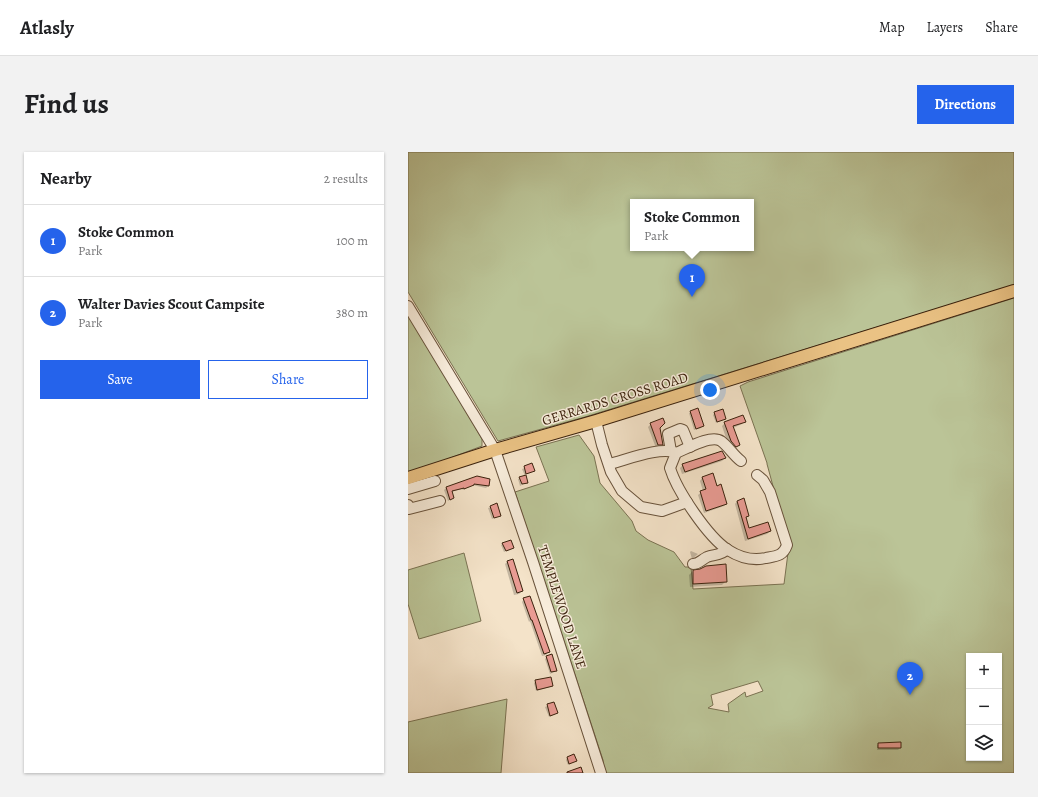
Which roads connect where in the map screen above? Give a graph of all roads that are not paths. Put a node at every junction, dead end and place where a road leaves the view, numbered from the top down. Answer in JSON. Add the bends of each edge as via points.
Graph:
{"nodes":[{"id":1,"x":1014,"y":291,"type":"edge"},
{"id":2,"x":408,"y":306,"type":"edge"},
{"id":3,"x":596,"y":421,"type":"junction"},
{"id":4,"x":690,"y":447,"type":"junction"},
{"id":5,"x":495,"y":450,"type":"junction"},
{"id":6,"x":661,"y":452,"type":"junction"},
{"id":7,"x":674,"y":452,"type":"junction"},
{"id":8,"x":741,"y":461,"type":"dead end"},
{"id":9,"x":609,"y":464,"type":"junction"},
{"id":10,"x":670,"y":466,"type":"junction"},
{"id":11,"x":757,"y":475,"type":"dead end"},
{"id":12,"x":408,"y":478,"type":"edge"},
{"id":13,"x":435,"y":481,"type":"dead end"},
{"id":14,"x":408,"y":489,"type":"edge"},
{"id":15,"x":440,"y":500,"type":"dead end"},
{"id":16,"x":687,"y":502,"type":"junction"},
{"id":17,"x":408,"y":505,"type":"edge"},
{"id":18,"x":727,"y":549,"type":"junction"},
{"id":19,"x":693,"y":564,"type":"dead end"},
{"id":20,"x":601,"y":773,"type":"edge"}],
"edges":[{"from":1,"to":3,"type":"main road","name":"GERRARDS CROSS ROAD"},
{"from":2,"to":5,"type":"street","name":"TEMPLEWOOD LANE"},
{"from":3,"to":5,"type":"main road","name":"GERRARDS CROSS ROAD"},
{"from":3,"to":9,"type":"street"},
{"from":4,"to":7,"type":"street"},
{"from":4,"to":7,"type":"street","via":[[683,430],[680,429],[668,434]]},
{"from":4,"to":8,"type":"street","via":[[716,439]]},
{"from":5,"to":12,"type":"main road","name":"GERRARDS CROSS ROAD"},
{"from":5,"to":20,"type":"street","name":"TEMPLEWOOD LANE"},
{"from":6,"to":7,"type":"street"},
{"from":6,"to":9,"type":"street"},
{"from":6,"to":10,"type":"street","via":[[666,456]]},
{"from":7,"to":10,"type":"street"},
{"from":9,"to":16,"type":"street","via":[[622,492],[641,507],[662,511]]},
{"from":10,"to":16,"type":"street"},
{"from":11,"to":18,"type":"street","via":[[764,480],[770,492],[788,545],[779,556],[762,559],[740,556]]},
{"from":13,"to":14,"type":"street"},
{"from":15,"to":17,"type":"street","via":[[409,509]]},
{"from":16,"to":18,"type":"street","via":[[702,524]]},
{"from":18,"to":19,"type":"street","via":[[719,555],[708,556]]}]}
